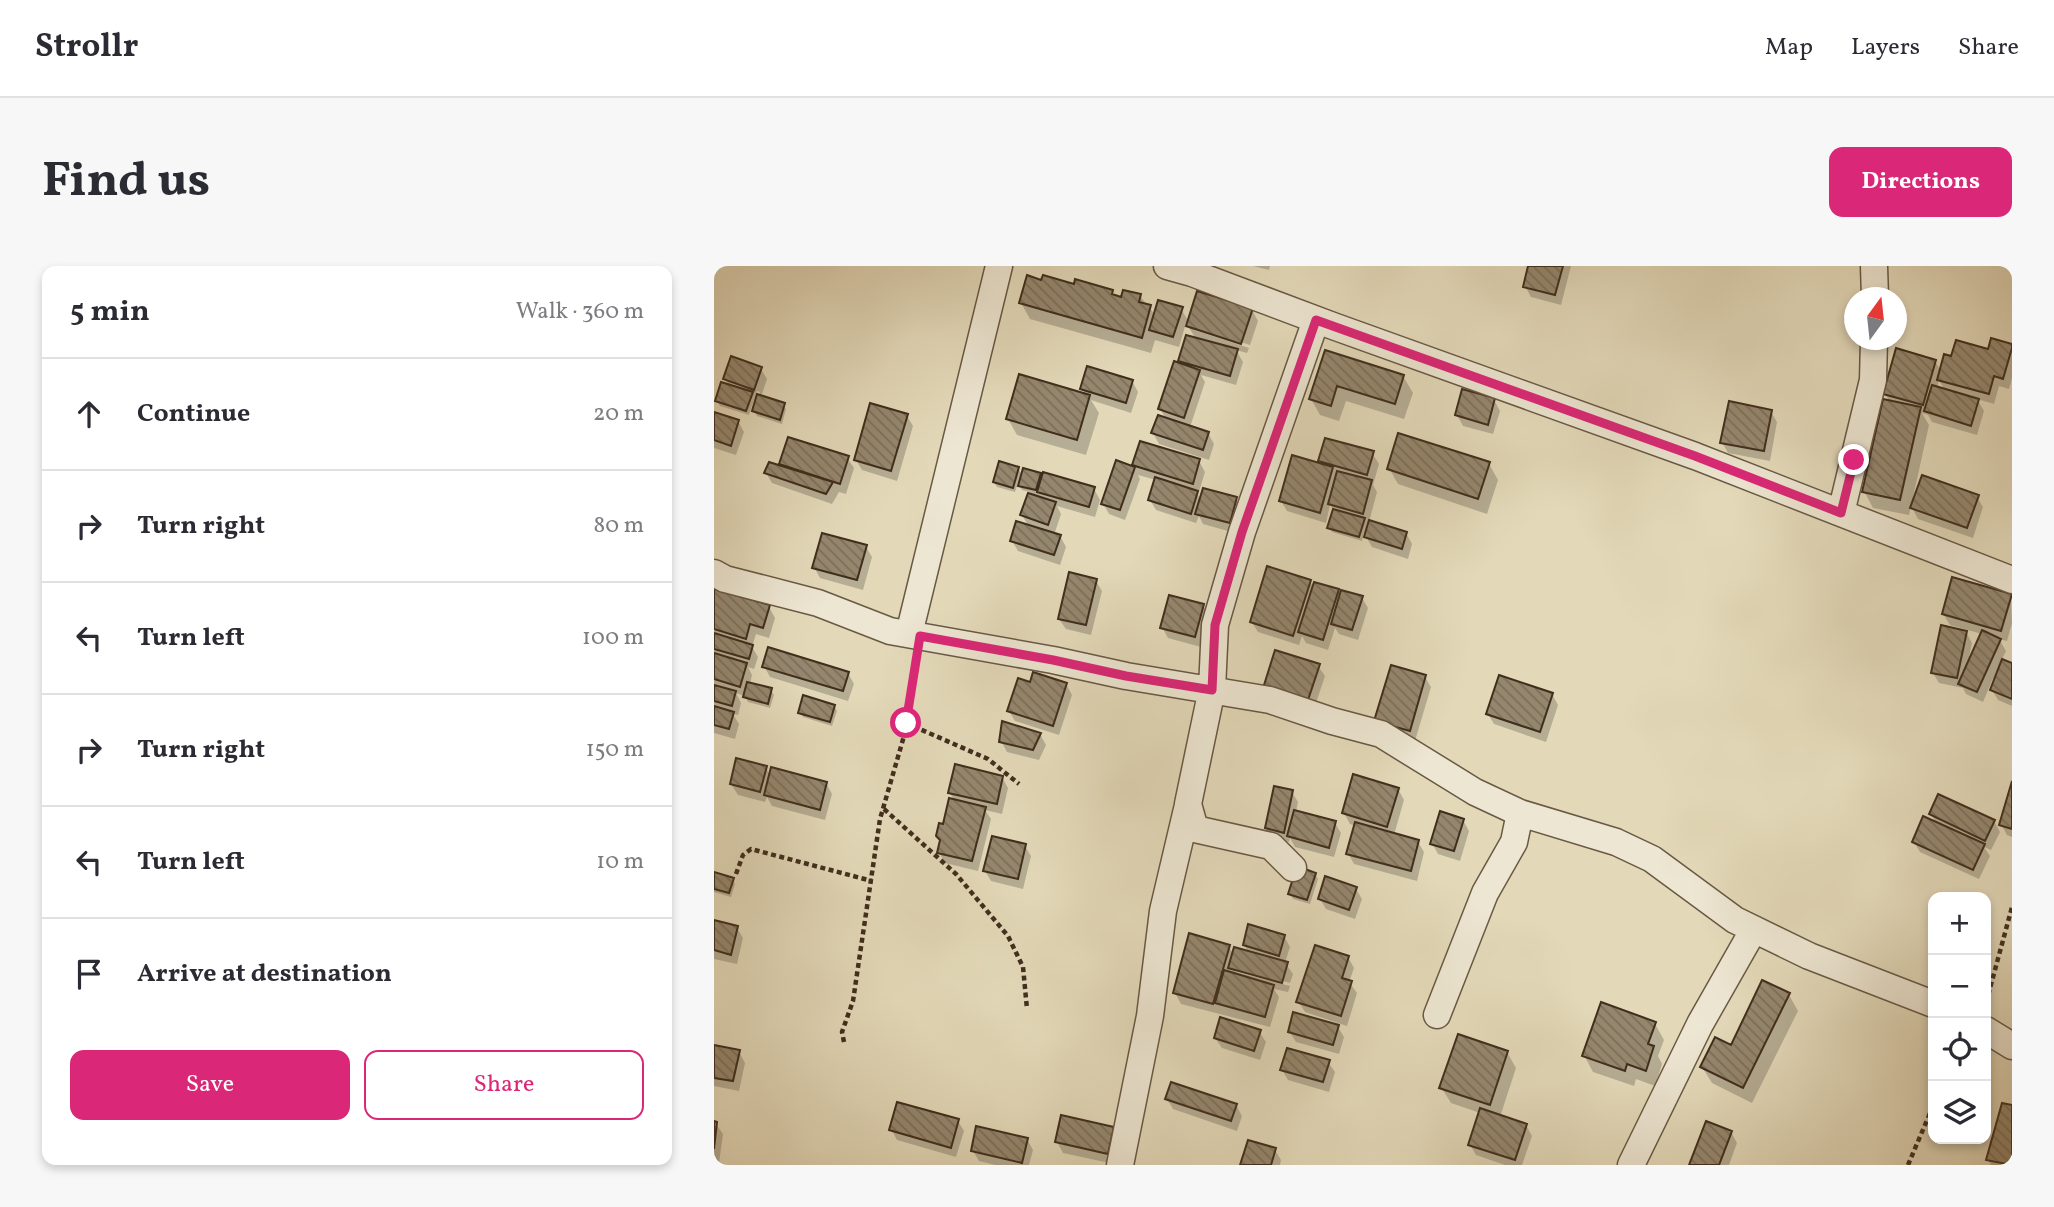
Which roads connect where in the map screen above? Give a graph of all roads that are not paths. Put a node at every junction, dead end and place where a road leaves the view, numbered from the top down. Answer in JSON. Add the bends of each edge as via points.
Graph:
{"nodes":[{"id":1,"x":999,"y":266,"type":"edge"},
{"id":2,"x":1167,"y":266,"type":"edge"},
{"id":3,"x":1874,"y":266,"type":"edge"},
{"id":4,"x":1875,"y":287,"type":"edge"},
{"id":5,"x":1316,"y":320,"type":"junction"},
{"id":6,"x":1874,"y":350,"type":"edge"},
{"id":7,"x":1841,"y":513,"type":"junction"},
{"id":8,"x":714,"y":573,"type":"edge"},
{"id":9,"x":2012,"y":580,"type":"edge"},
{"id":10,"x":915,"y":635,"type":"junction"},
{"id":11,"x":1212,"y":690,"type":"junction"},
{"id":12,"x":1188,"y":804,"type":"junction"},
{"id":13,"x":1520,"y":813,"type":"junction"},
{"id":14,"x":1293,"y":868,"type":"dead end"},
{"id":15,"x":1754,"y":929,"type":"junction"},
{"id":16,"x":1928,"y":1002,"type":"edge"},
{"id":17,"x":1437,"y":1015,"type":"dead end"},
{"id":18,"x":1991,"y":1033,"type":"edge"},
{"id":19,"x":2012,"y":1046,"type":"edge"},
{"id":20,"x":1120,"y":1165,"type":"edge"},
{"id":21,"x":1631,"y":1165,"type":"edge"}],
"edges":[{"from":1,"to":10,"type":"street"},
{"from":2,"to":5,"type":"street"},
{"from":3,"to":4,"type":"street"},
{"from":5,"to":7,"type":"street"},
{"from":5,"to":11,"type":"street","via":[[1242,532],[1215,625]]},
{"from":6,"to":7,"type":"street","via":[[1873,380]]},
{"from":7,"to":9,"type":"street"},
{"from":8,"to":10,"type":"street","via":[[818,603],[890,631]]},
{"from":10,"to":11,"type":"street"},
{"from":11,"to":12,"type":"street"},
{"from":11,"to":13,"type":"street","via":[[1270,700],[1381,734],[1475,792]]},
{"from":12,"to":14,"type":"street","via":[[1195,829],[1270,846]]},
{"from":12,"to":20,"type":"street","via":[[1163,911],[1150,1016]]},
{"from":13,"to":15,"type":"street","via":[[1616,842],[1652,859]]},
{"from":13,"to":17,"type":"street","via":[[1514,842],[1485,893]]},
{"from":15,"to":16,"type":"street","via":[[1809,956]]},
{"from":15,"to":21,"type":"street","via":[[1700,1024]]},
{"from":18,"to":19,"type":"street"}]}
